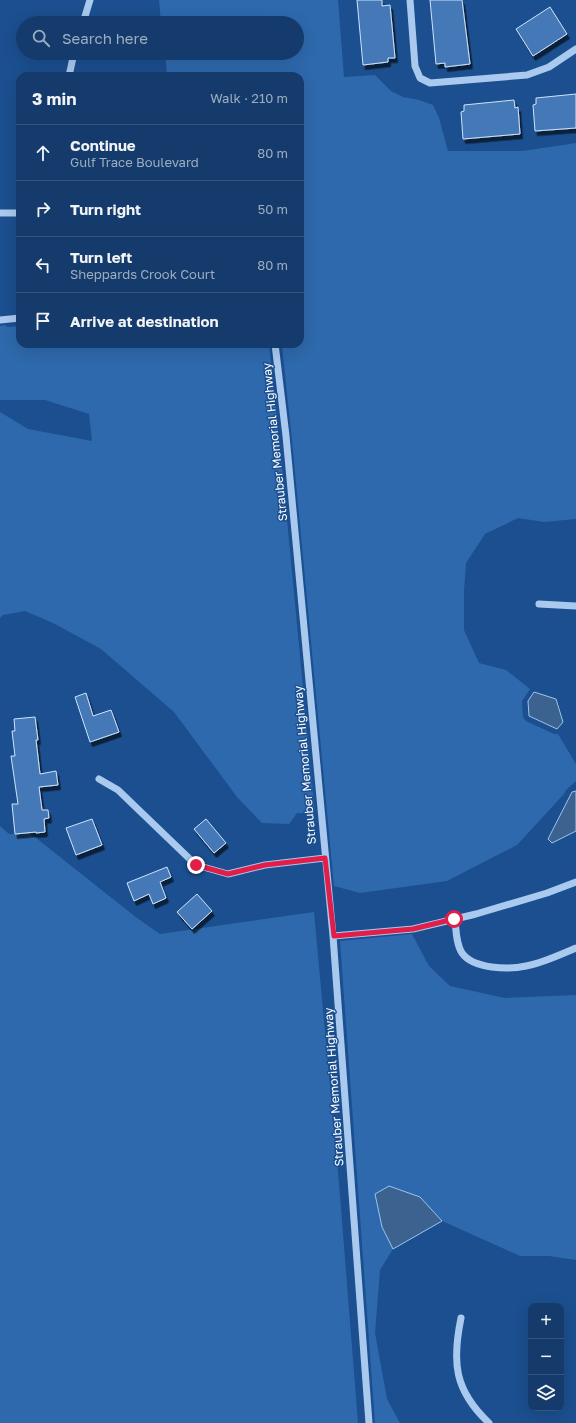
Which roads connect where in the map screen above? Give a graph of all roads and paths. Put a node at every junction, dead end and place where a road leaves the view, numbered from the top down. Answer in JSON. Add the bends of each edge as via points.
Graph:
{"nodes":[{"id":1,"x":90,"y":0,"type":"edge"},
{"id":2,"x":410,"y":0,"type":"edge"},
{"id":3,"x":85,"y":16,"type":"edge"},
{"id":4,"x":576,"y":49,"type":"edge"},
{"id":5,"x":72,"y":60,"type":"edge"},
{"id":6,"x":70,"y":72,"type":"edge"},
{"id":7,"x":0,"y":213,"type":"edge"},
{"id":8,"x":16,"y":213,"type":"edge"},
{"id":9,"x":16,"y":318,"type":"edge"},
{"id":10,"x":0,"y":320,"type":"edge"},
{"id":11,"x":276,"y":348,"type":"edge"},
{"id":12,"x":539,"y":604,"type":"dead end"},
{"id":13,"x":576,"y":606,"type":"edge"},
{"id":14,"x":99,"y":779,"type":"dead end"},
{"id":15,"x":325,"y":858,"type":"junction"},
{"id":16,"x":576,"y":882,"type":"edge"},
{"id":17,"x":454,"y":919,"type":"junction"},
{"id":18,"x":334,"y":936,"type":"junction"},
{"id":19,"x":576,"y":948,"type":"edge"},
{"id":20,"x":461,"y":1318,"type":"dead end"},
{"id":21,"x":369,"y":1423,"type":"edge"},
{"id":22,"x":489,"y":1423,"type":"edge"}],
"edges":[{"from":1,"to":3,"type":"street"},
{"from":2,"to":4,"type":"street","via":[[415,66],[420,78],[430,84],[527,74],[549,67]]},
{"from":5,"to":6,"type":"street"},
{"from":7,"to":8,"type":"street"},
{"from":9,"to":10,"type":"street"},
{"from":11,"to":15,"type":"street","name":"Strauber Memorial Highway"},
{"from":12,"to":13,"type":"street"},
{"from":14,"to":15,"type":"street","via":[[118,790],[196,865],[228,874],[265,865]]},
{"from":15,"to":18,"type":"street","name":"Strauber Memorial Highway"},
{"from":16,"to":17,"type":"street","via":[[547,893]]},
{"from":17,"to":18,"type":"street","via":[[413,929]]},
{"from":17,"to":19,"type":"street","via":[[462,953],[476,963],[500,968],[527,966]]},
{"from":18,"to":21,"type":"street","name":"Strauber Memorial Highway"},
{"from":20,"to":22,"type":"street","via":[[455,1353],[456,1368],[468,1399]]}]}
